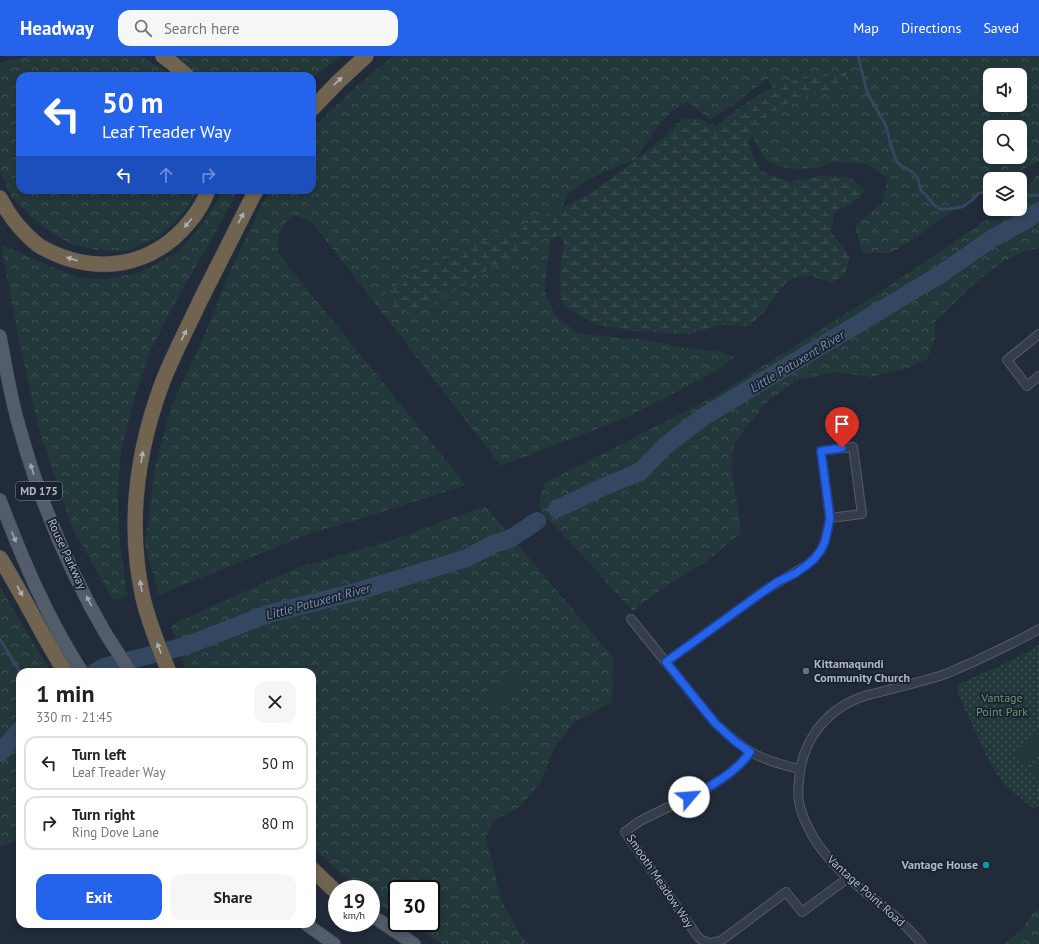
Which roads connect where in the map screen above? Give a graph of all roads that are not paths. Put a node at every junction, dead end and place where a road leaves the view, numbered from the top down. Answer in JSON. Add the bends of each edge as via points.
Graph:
{"nodes":[{"id":1,"x":163,"y":56,"type":"edge"},
{"id":2,"x":366,"y":56,"type":"edge"},
{"id":3,"x":182,"y":72,"type":"edge"},
{"id":4,"x":316,"y":105,"type":"edge"},
{"id":5,"x":207,"y":194,"type":"edge"},
{"id":6,"x":254,"y":194,"type":"edge"},
{"id":7,"x":0,"y":198,"type":"edge"},
{"id":8,"x":1039,"y":334,"type":"edge"},
{"id":9,"x":0,"y":336,"type":"edge"},
{"id":10,"x":1039,"y":376,"type":"edge"},
{"id":11,"x":0,"y":500,"type":"edge"},
{"id":12,"x":830,"y":518,"type":"junction"},
{"id":13,"x":0,"y":558,"type":"edge"},
{"id":14,"x":631,"y":619,"type":"dead end"},
{"id":15,"x":1039,"y":629,"type":"edge"},
{"id":16,"x":61,"y":652,"type":"junction"},
{"id":17,"x":666,"y":662,"type":"junction"},
{"id":18,"x":64,"y":668,"type":"edge"},
{"id":19,"x":78,"y":668,"type":"edge"},
{"id":20,"x":127,"y":668,"type":"edge"},
{"id":21,"x":167,"y":668,"type":"edge"},
{"id":22,"x":750,"y":752,"type":"junction"},
{"id":23,"x":800,"y":769,"type":"junction"},
{"id":24,"x":316,"y":873,"type":"edge"},
{"id":25,"x":316,"y":876,"type":"edge"},
{"id":26,"x":848,"y":878,"type":"junction"},
{"id":27,"x":328,"y":884,"type":"edge"},
{"id":28,"x":328,"y":886,"type":"edge"},
{"id":29,"x":380,"y":921,"type":"edge"},
{"id":30,"x":312,"y":928,"type":"edge"},
{"id":31,"x":334,"y":944,"type":"edge"},
{"id":32,"x":414,"y":944,"type":"edge"},
{"id":33,"x":922,"y":944,"type":"edge"}],
"edges":[{"from":1,"to":3,"type":"highway"},
{"from":4,"to":2,"type":"highway","one_way":true},
{"from":5,"to":7,"type":"highway","one_way":true,"via":[[196,214],[168,243],[136,260],[114,264],[74,261],[54,254],[27,235]]},
{"from":21,"to":6,"type":"highway","one_way":true,"via":[[143,598],[139,573],[135,512],[142,450],[164,380],[178,347]]},
{"from":8,"to":10,"type":"street","via":[[1007,360],[1027,386]]},
{"from":20,"to":9,"type":"main road","name":"Rouse Parkway","number":"MD 175","one_way":true,"via":[[107,636],[52,523],[21,433],[9,388]]},
{"from":11,"to":16,"type":"main road","number":"MD 175","one_way":true,"via":[[51,620]]},
{"from":12,"to":12,"type":"street","via":[[821,451],[853,447],[862,514]]},
{"from":12,"to":17,"type":"street","via":[[825,541],[814,559],[796,573],[764,591]]},
{"from":13,"to":16,"type":"highway","one_way":true},
{"from":14,"to":17,"type":"street"},
{"from":15,"to":23,"type":"street","name":"Vantage Point Road","via":[[946,674],[859,698],[845,705],[820,725],[804,753]]},
{"from":16,"to":18,"type":"highway"},
{"from":16,"to":19,"type":"main road","number":"MD 175"},
{"from":17,"to":22,"type":"street","via":[[715,723]]},
{"from":22,"to":23,"type":"street"},
{"from":22,"to":26,"type":"street","name":"Smooth Meadow Way","via":[[732,771],[711,785],[625,832],[698,937],[710,943],[722,940],[786,892],[802,912]]},
{"from":23,"to":26,"type":"street","name":"Vantage Point Road","via":[[798,788],[803,816],[821,850]]},
{"from":24,"to":27,"type":"highway"},
{"from":25,"to":28,"type":"main road"},
{"from":26,"to":33,"type":"street","name":"Vantage Point Road","via":[[897,918]]},
{"from":29,"to":32,"type":"main road"},
{"from":30,"to":31,"type":"main road"}]}
